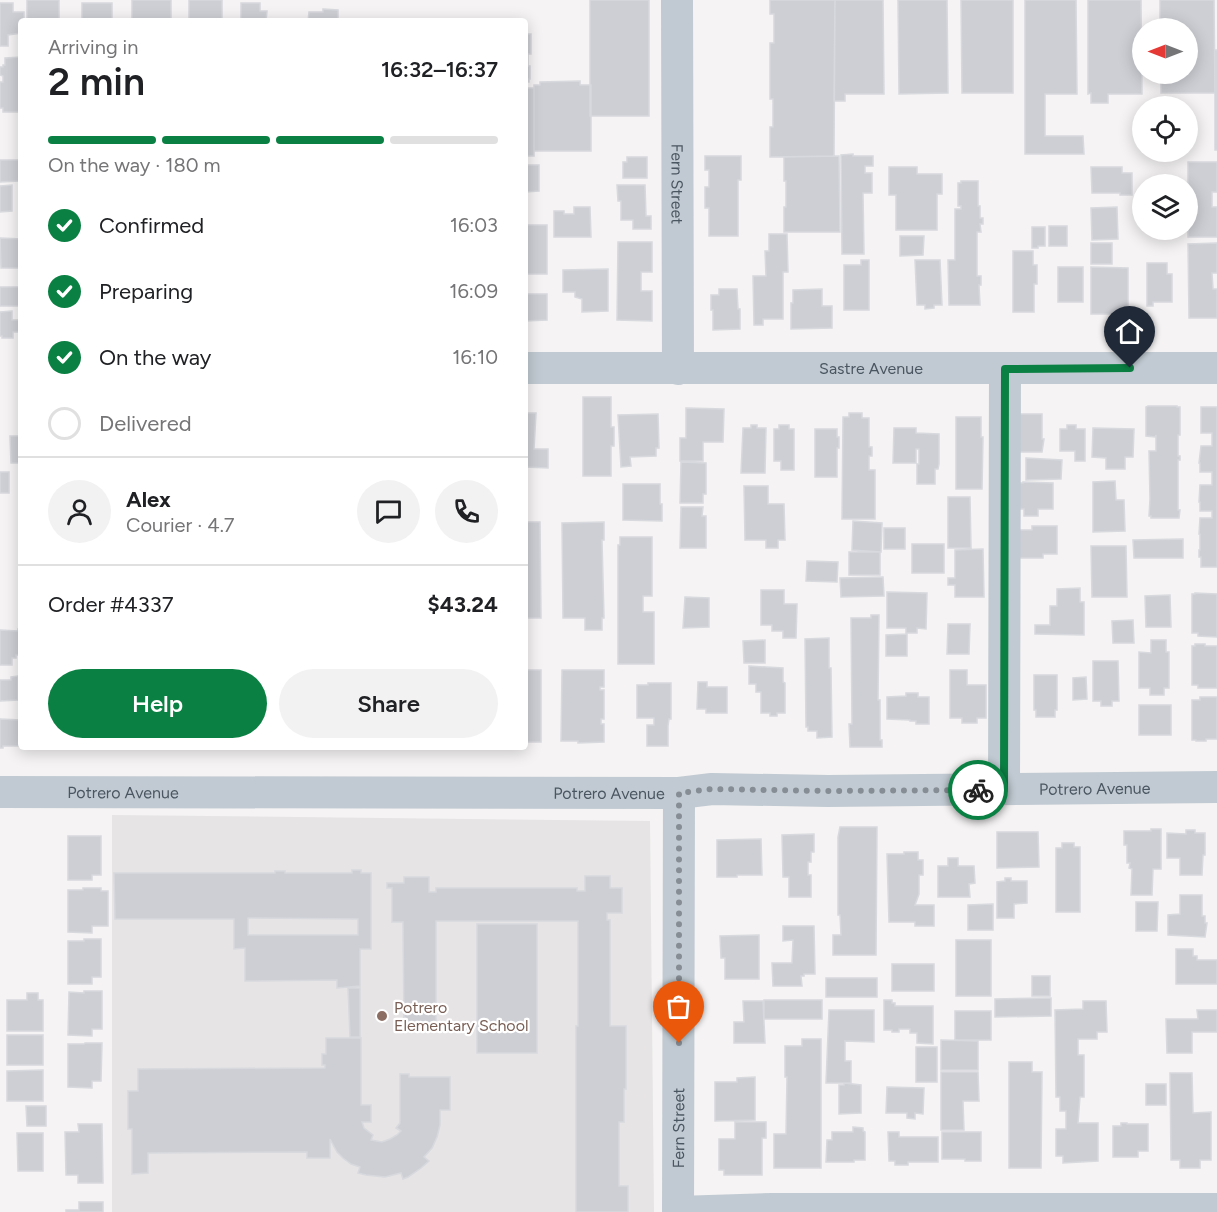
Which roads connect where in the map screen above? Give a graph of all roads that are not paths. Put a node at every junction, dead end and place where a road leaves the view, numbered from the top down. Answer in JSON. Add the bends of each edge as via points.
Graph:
{"nodes":[{"id":1,"x":677,"y":0,"type":"edge"},
{"id":2,"x":528,"y":368,"type":"edge"},
{"id":3,"x":1217,"y":368,"type":"edge"},
{"id":4,"x":678,"y":369,"type":"junction"},
{"id":5,"x":1005,"y":369,"type":"junction"},
{"id":6,"x":1217,"y":787,"type":"edge"},
{"id":7,"x":1004,"y":789,"type":"junction"},
{"id":8,"x":0,"y":792,"type":"edge"},
{"id":9,"x":679,"y":793,"type":"junction"},
{"id":10,"x":1217,"y":1209,"type":"edge"},
{"id":11,"x":678,"y":1212,"type":"edge"}],
"edges":[{"from":1,"to":4,"type":"street","name":"Fern Street"},
{"from":2,"to":4,"type":"street","name":"Sastre Avenue"},
{"from":3,"to":5,"type":"street","name":"Sastre Avenue"},
{"from":4,"to":5,"type":"street","name":"Sastre Avenue"},
{"from":5,"to":7,"type":"street"},
{"from":6,"to":7,"type":"street","name":"Potrero Avenue"},
{"from":7,"to":9,"type":"street","name":"Potrero Avenue","via":[[712,789]]},
{"from":8,"to":9,"type":"street","name":"Potrero Avenue"},
{"from":9,"to":11,"type":"street","name":"Fern Street"},
{"from":10,"to":11,"type":"street"}]}
